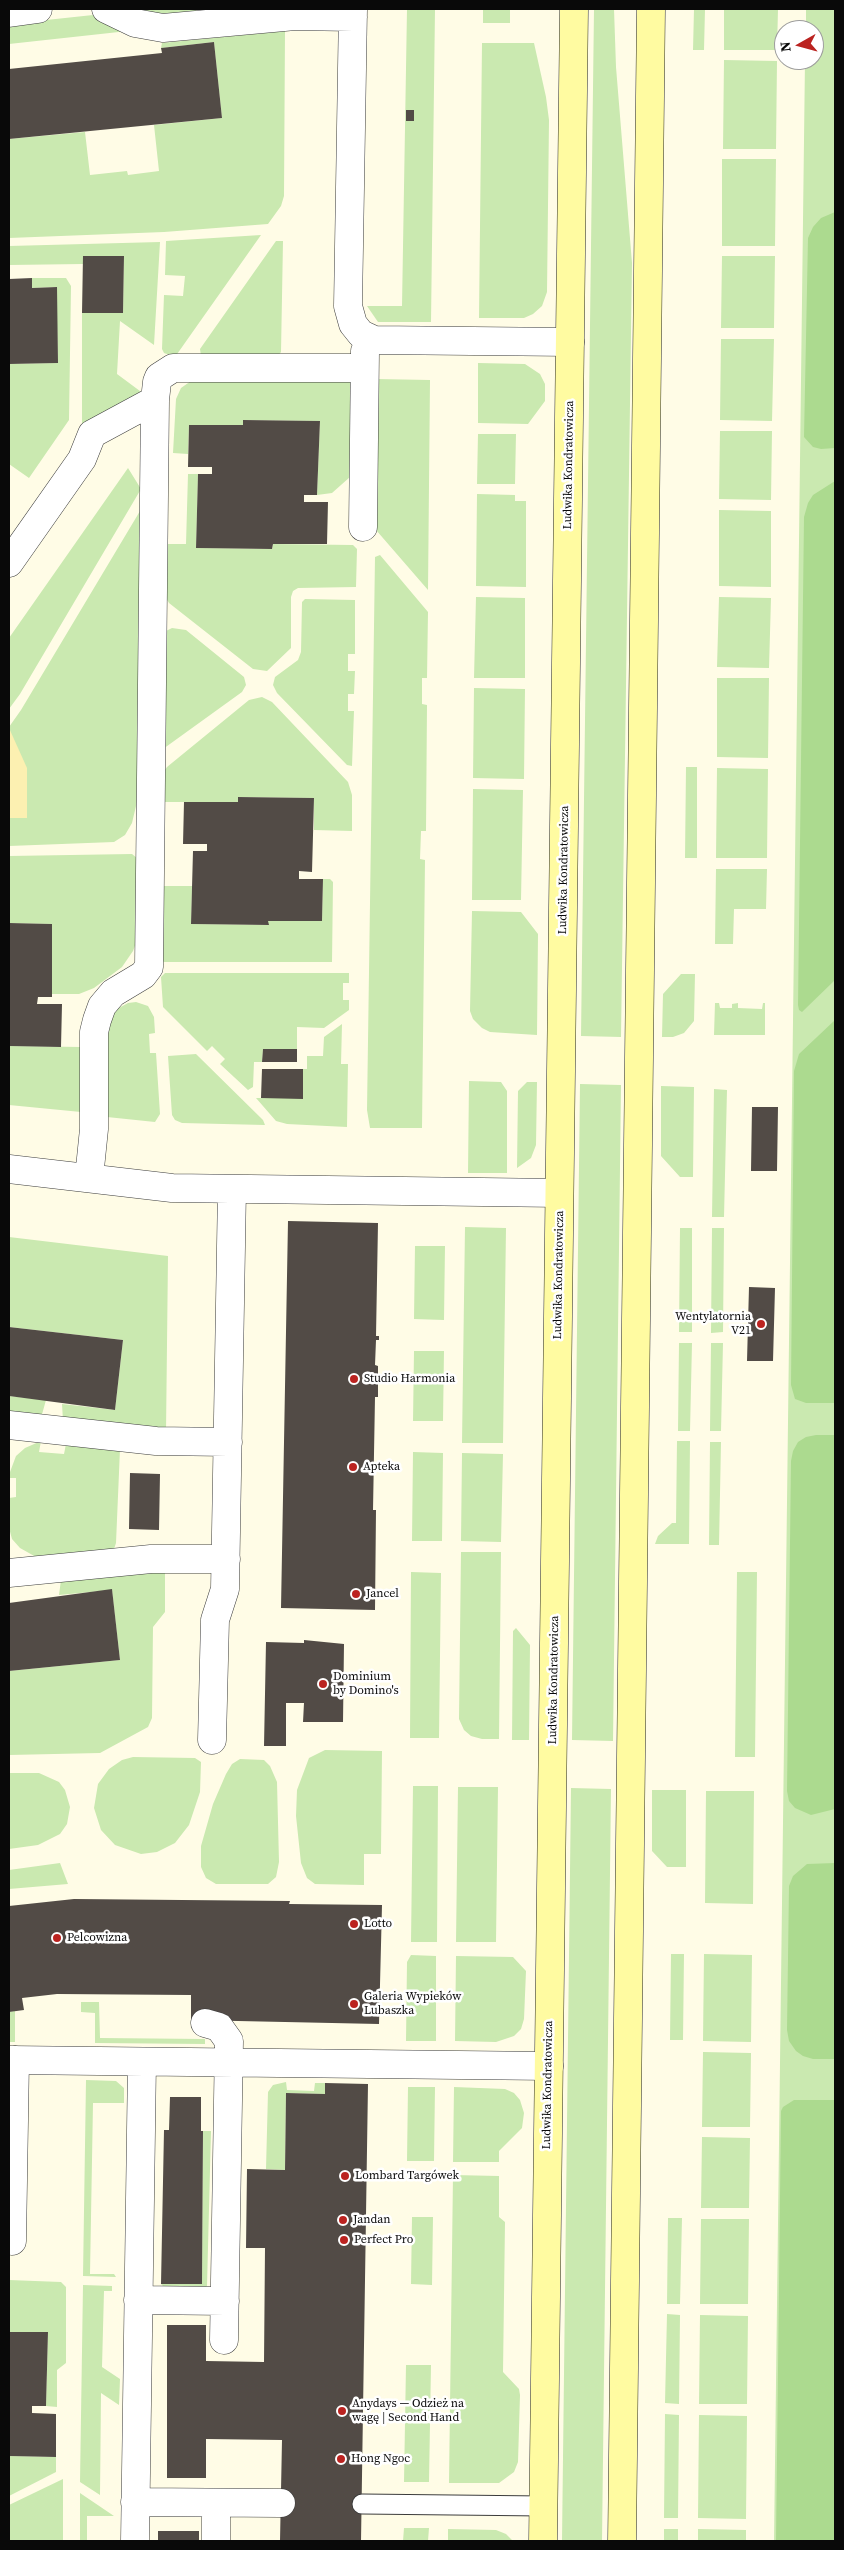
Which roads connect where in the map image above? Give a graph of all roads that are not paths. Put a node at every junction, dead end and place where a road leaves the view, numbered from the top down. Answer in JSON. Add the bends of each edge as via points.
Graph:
{"nodes":[{"id":1,"x":38,"y":9,"type":"edge"},
{"id":2,"x":106,"y":9,"type":"edge"},
{"id":3,"x":574,"y":9,"type":"edge"},
{"id":4,"x":651,"y":9,"type":"edge"},
{"id":5,"x":9,"y":13,"type":"edge"},
{"id":6,"x":353,"y":13,"type":"edge"},
{"id":7,"x":203,"y":17,"type":"edge"},
{"id":8,"x":374,"y":340,"type":"junction"},
{"id":9,"x":570,"y":342,"type":"junction"},
{"id":10,"x":364,"y":368,"type":"junction"},
{"id":11,"x":155,"y":400,"type":"junction"},
{"id":12,"x":363,"y":527,"type":"dead end"},
{"id":13,"x":9,"y":562,"type":"edge"},
{"id":14,"x":9,"y":1169,"type":"edge"},
{"id":15,"x":89,"y":1178,"type":"junction"},
{"id":16,"x":232,"y":1189,"type":"junction"},
{"id":17,"x":560,"y":1193,"type":"junction"},
{"id":18,"x":9,"y":1425,"type":"edge"},
{"id":19,"x":228,"y":1442,"type":"junction"},
{"id":20,"x":226,"y":1559,"type":"junction"},
{"id":21,"x":9,"y":1573,"type":"edge"},
{"id":22,"x":212,"y":1740,"type":"dead end"},
{"id":23,"x":205,"y":2022,"type":"dead end"},
{"id":24,"x":12,"y":2060,"type":"edge"},
{"id":25,"x":142,"y":2062,"type":"junction"},
{"id":26,"x":228,"y":2062,"type":"junction"},
{"id":27,"x":549,"y":2066,"type":"junction"},
{"id":28,"x":12,"y":2241,"type":"dead end"},
{"id":29,"x":138,"y":2300,"type":"junction"},
{"id":30,"x":225,"y":2301,"type":"junction"},
{"id":31,"x":224,"y":2340,"type":"dead end"},
{"id":32,"x":135,"y":2502,"type":"junction"},
{"id":33,"x":216,"y":2503,"type":"junction"},
{"id":34,"x":281,"y":2503,"type":"dead end"},
{"id":35,"x":362,"y":2504,"type":"dead end"},
{"id":36,"x":543,"y":2506,"type":"junction"},
{"id":37,"x":135,"y":2541,"type":"edge"},
{"id":38,"x":216,"y":2541,"type":"edge"},
{"id":39,"x":543,"y":2541,"type":"edge"},
{"id":40,"x":622,"y":2541,"type":"edge"}],
"edges":[{"from":1,"to":5,"type":"street"},
{"from":2,"to":7,"type":"street","via":[[144,26],[163,28]]},
{"from":3,"to":9,"type":"main road","name":"Ludwika Kondratowicza"},
{"from":4,"to":40,"type":"main road"},
{"from":6,"to":7,"type":"street"},
{"from":6,"to":8,"type":"street","via":[[348,306],[358,331]]},
{"from":8,"to":9,"type":"street"},
{"from":8,"to":10,"type":"street","via":[[365,351]]},
{"from":9,"to":17,"type":"main road","name":"Ludwika Kondratowicza"},
{"from":10,"to":11,"type":"street","via":[[172,368],[156,382]]},
{"from":10,"to":12,"type":"street"},
{"from":11,"to":13,"type":"street","via":[[92,434],[82,458]]},
{"from":11,"to":15,"type":"street","via":[[149,967],[143,975],[105,1001],[97,1020]]},
{"from":14,"to":15,"type":"street"},
{"from":15,"to":16,"type":"street","via":[[157,1187]]},
{"from":16,"to":17,"type":"street"},
{"from":16,"to":19,"type":"street"},
{"from":17,"to":27,"type":"main road","name":"Ludwika Kondratowicza"},
{"from":18,"to":19,"type":"street","via":[[156,1441]]},
{"from":19,"to":20,"type":"street"},
{"from":20,"to":21,"type":"street","via":[[170,1558]]},
{"from":20,"to":22,"type":"street","via":[[225,1594],[215,1620]]},
{"from":23,"to":26,"type":"street","via":[[226,2034],[229,2040]]},
{"from":24,"to":25,"type":"street"},
{"from":24,"to":28,"type":"street"},
{"from":25,"to":26,"type":"street"},
{"from":25,"to":29,"type":"street"},
{"from":26,"to":27,"type":"street"},
{"from":26,"to":30,"type":"street"},
{"from":27,"to":36,"type":"main road","name":"Ludwika Kondratowicza"},
{"from":29,"to":30,"type":"street"},
{"from":29,"to":32,"type":"street"},
{"from":30,"to":31,"type":"street"},
{"from":32,"to":33,"type":"street"},
{"from":32,"to":37,"type":"street"},
{"from":33,"to":34,"type":"street"},
{"from":33,"to":38,"type":"street"},
{"from":35,"to":36,"type":"lane"},
{"from":36,"to":39,"type":"main road","name":"Ludwika Kondratowicza"}]}
